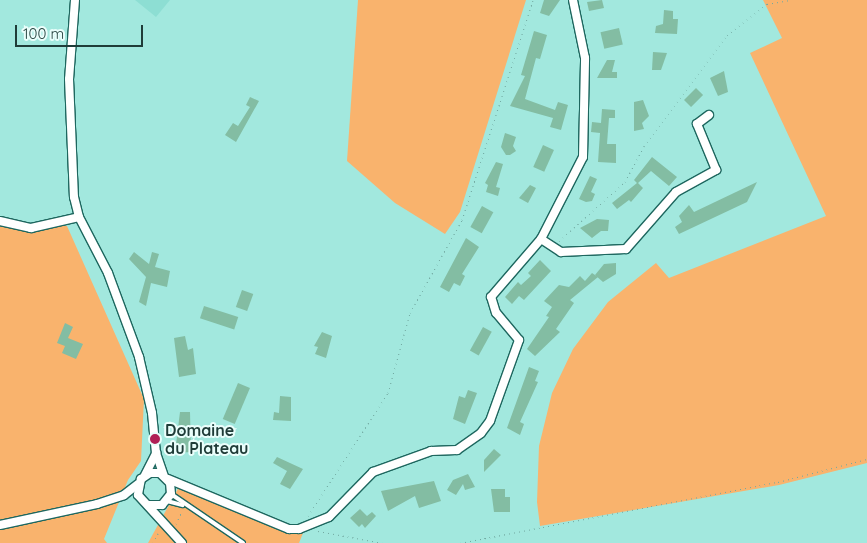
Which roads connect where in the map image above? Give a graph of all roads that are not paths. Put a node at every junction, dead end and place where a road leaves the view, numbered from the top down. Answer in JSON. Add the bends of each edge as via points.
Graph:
{"nodes":[{"id":1,"x":75,"y":0,"type":"edge"},
{"id":2,"x":573,"y":0,"type":"edge"},
{"id":3,"x":709,"y":115,"type":"dead end"},
{"id":4,"x":79,"y":217,"type":"junction"},
{"id":5,"x":0,"y":221,"type":"edge"},
{"id":6,"x":541,"y":239,"type":"junction"},
{"id":7,"x":156,"y":453,"type":"junction"},
{"id":8,"x":145,"y":475,"type":"junction"},
{"id":9,"x":166,"y":477,"type":"junction"},
{"id":10,"x":184,"y":483,"type":"junction"},
{"id":11,"x":138,"y":484,"type":"junction"},
{"id":12,"x":124,"y":494,"type":"junction"},
{"id":13,"x":138,"y":495,"type":"junction"},
{"id":14,"x":168,"y":498,"type":"junction"},
{"id":15,"x":148,"y":506,"type":"junction"},
{"id":16,"x":184,"y":506,"type":"junction"},
{"id":17,"x":164,"y":521,"type":"junction"},
{"id":18,"x":0,"y":525,"type":"edge"},
{"id":19,"x":182,"y":543,"type":"edge"},
{"id":20,"x":243,"y":543,"type":"edge"}],
"edges":[{"from":1,"to":4,"type":"street","via":[[68,79],[69,149]]},
{"from":2,"to":6,"type":"street","via":[[585,58],[583,157]]},
{"from":3,"to":6,"type":"street","via":[[698,124],[716,170],[676,192],[634,243],[620,252],[553,248]]},
{"from":4,"to":5,"type":"street","via":[[31,228]]},
{"from":4,"to":7,"type":"street","via":[[108,273],[139,357],[152,413]]},
{"from":6,"to":10,"type":"street","via":[[491,297],[496,313],[519,340],[490,421],[481,433],[458,450],[431,451],[373,472],[329,517],[299,529],[289,529]]},
{"from":7,"to":8,"type":"street"},
{"from":7,"to":9,"type":"street"},
{"from":8,"to":9,"type":"street","via":[[155,472]]},
{"from":8,"to":11,"type":"street"},
{"from":9,"to":10,"type":"street"},
{"from":9,"to":14,"type":"street"},
{"from":10,"to":14,"type":"street"},
{"from":11,"to":12,"type":"street"},
{"from":11,"to":13,"type":"street"},
{"from":12,"to":13,"type":"street"},
{"from":12,"to":18,"type":"street"},
{"from":13,"to":15,"type":"street"},
{"from":14,"to":15,"type":"street"},
{"from":14,"to":16,"type":"lane"},
{"from":14,"to":16,"type":"lane"},
{"from":14,"to":17,"type":"street"},
{"from":15,"to":17,"type":"street"},
{"from":16,"to":20,"type":"lane"},
{"from":17,"to":19,"type":"street"}]}
